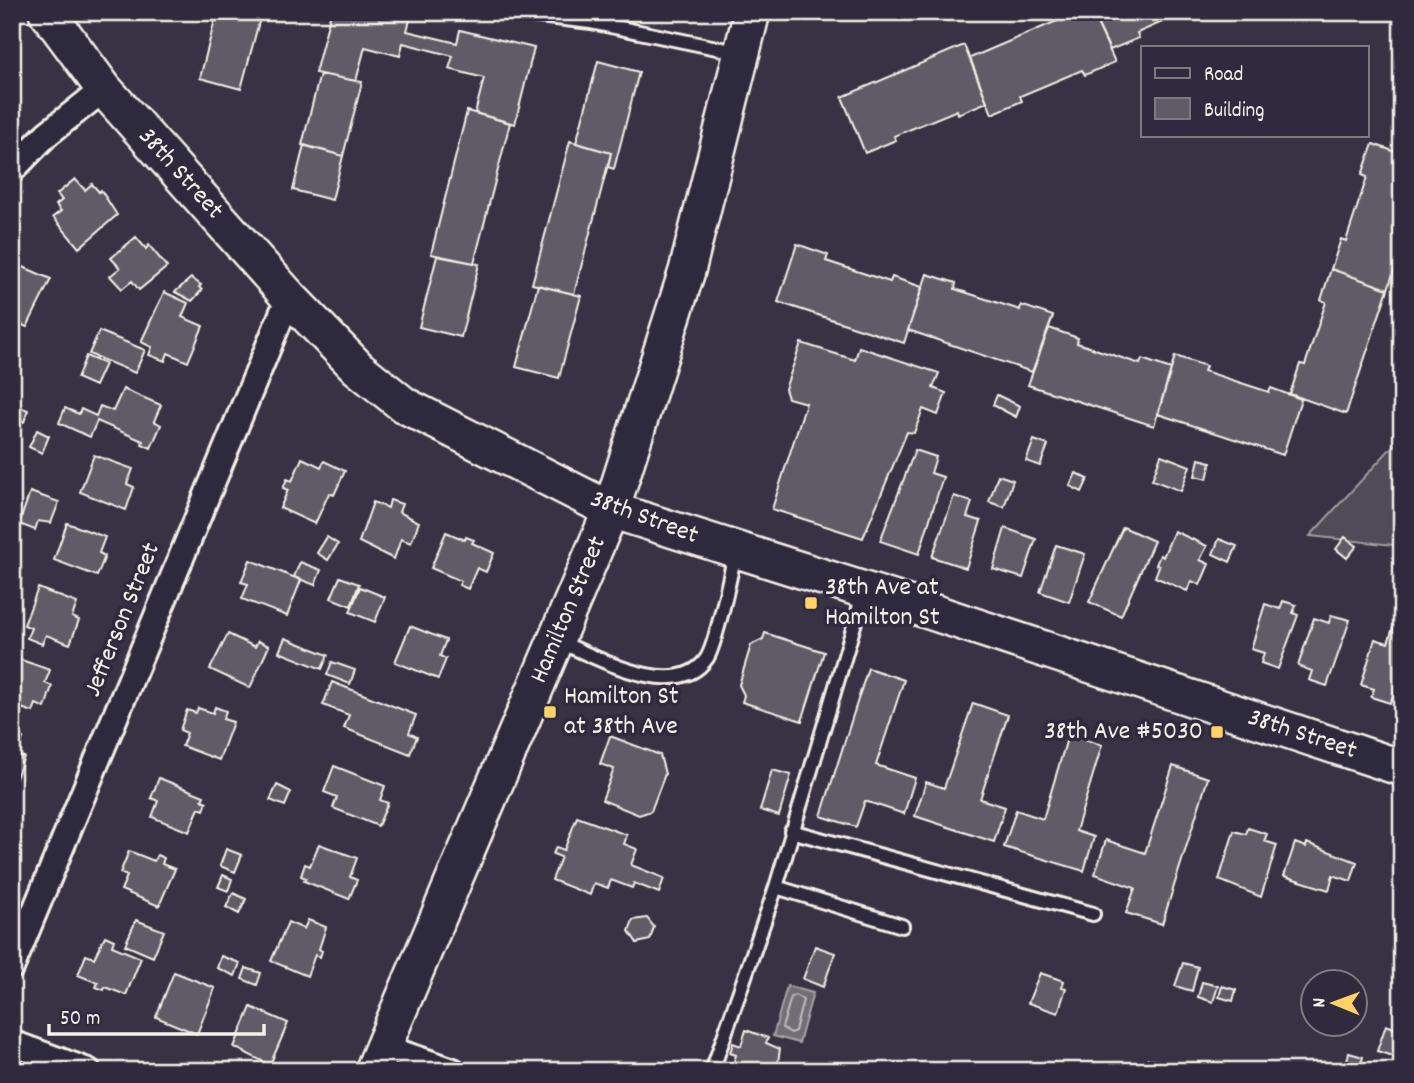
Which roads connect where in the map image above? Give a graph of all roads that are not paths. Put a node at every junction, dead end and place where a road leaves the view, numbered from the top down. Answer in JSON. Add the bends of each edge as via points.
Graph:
{"nodes":[{"id":1,"x":47,"y":12,"type":"edge"},
{"id":2,"x":504,"y":12,"type":"edge"},
{"id":3,"x":752,"y":12,"type":"edge"},
{"id":4,"x":742,"y":53,"type":"junction"},
{"id":5,"x":104,"y":89,"type":"junction"},
{"id":6,"x":12,"y":170,"type":"edge"},
{"id":7,"x":289,"y":297,"type":"junction"},
{"id":8,"x":611,"y":510,"type":"junction"},
{"id":9,"x":736,"y":550,"type":"junction"},
{"id":10,"x":864,"y":590,"type":"junction"},
{"id":11,"x":556,"y":640,"type":"junction"},
{"id":12,"x":1402,"y":768,"type":"edge"},
{"id":13,"x":791,"y":831,"type":"junction"},
{"id":14,"x":776,"y":887,"type":"junction"},
{"id":15,"x":1093,"y":914,"type":"dead end"},
{"id":16,"x":902,"y":926,"type":"dead end"},
{"id":17,"x":12,"y":966,"type":"edge"},
{"id":18,"x":12,"y":1042,"type":"edge"},
{"id":19,"x":378,"y":1059,"type":"edge"},
{"id":20,"x":88,"y":1071,"type":"edge"},
{"id":21,"x":453,"y":1071,"type":"edge"},
{"id":22,"x":712,"y":1071,"type":"edge"}],
"edges":[{"from":1,"to":5,"type":"main road","name":"38th Street"},
{"from":2,"to":4,"type":"lane","via":[[592,22]]},
{"from":3,"to":4,"type":"main road","name":"Hamilton Street"},
{"from":4,"to":8,"type":"main road","name":"Hamilton Street","via":[[687,271]]},
{"from":5,"to":6,"type":"street","via":[[47,134]]},
{"from":5,"to":7,"type":"main road","name":"38th Street"},
{"from":7,"to":8,"type":"main road","name":"38th Street","via":[[358,368],[404,405]]},
{"from":7,"to":17,"type":"street","name":"Jefferson Street"},
{"from":8,"to":9,"type":"main road","name":"38th Street"},
{"from":8,"to":11,"type":"main road","name":"Hamilton Street"},
{"from":9,"to":10,"type":"main road","name":"38th Street"},
{"from":9,"to":11,"type":"lane","via":[[708,656],[693,674],[671,678],[642,675]]},
{"from":10,"to":12,"type":"main road","name":"38th Street"},
{"from":10,"to":13,"type":"lane"},
{"from":11,"to":19,"type":"main road","name":"Hamilton Street"},
{"from":13,"to":14,"type":"lane"},
{"from":13,"to":15,"type":"lane"},
{"from":14,"to":16,"type":"lane"},
{"from":14,"to":22,"type":"lane"},
{"from":18,"to":20,"type":"street"},
{"from":19,"to":21,"type":"street"}]}
